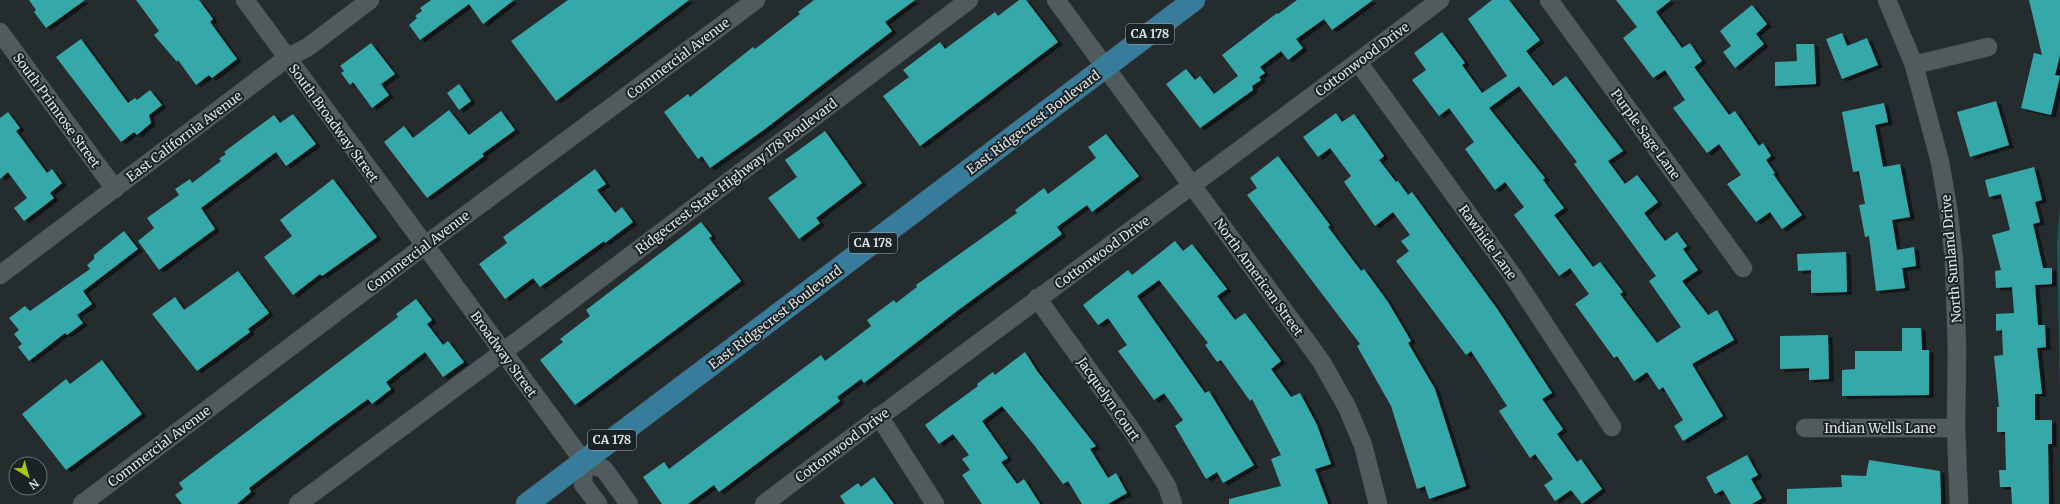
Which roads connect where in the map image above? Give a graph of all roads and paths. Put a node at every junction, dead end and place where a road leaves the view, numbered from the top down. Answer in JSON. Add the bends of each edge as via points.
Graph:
{"nodes":[{"id":1,"x":245,"y":0,"type":"edge"},
{"id":2,"x":370,"y":0,"type":"edge"},
{"id":3,"x":756,"y":0,"type":"edge"},
{"id":4,"x":968,"y":0,"type":"edge"},
{"id":5,"x":1056,"y":0,"type":"edge"},
{"id":6,"x":1194,"y":0,"type":"edge"},
{"id":7,"x":1440,"y":0,"type":"edge"},
{"id":8,"x":1549,"y":0,"type":"edge"},
{"id":9,"x":1887,"y":0,"type":"edge"},
{"id":10,"x":0,"y":32,"type":"edge"},
{"id":11,"x":1988,"y":47,"type":"dead end"},
{"id":12,"x":287,"y":58,"type":"junction"},
{"id":13,"x":1358,"y":62,"type":"junction"},
{"id":14,"x":1914,"y":65,"type":"junction"},
{"id":15,"x":1106,"y":67,"type":"junction"},
{"id":16,"x":1193,"y":185,"type":"junction"},
{"id":17,"x":115,"y":189,"type":"junction"},
{"id":18,"x":424,"y":246,"type":"junction"},
{"id":19,"x":1743,"y":268,"type":"dead end"},
{"id":20,"x":0,"y":275,"type":"edge"},
{"id":21,"x":1037,"y":298,"type":"junction"},
{"id":22,"x":503,"y":352,"type":"junction"},
{"id":23,"x":880,"y":416,"type":"junction"},
{"id":24,"x":1612,"y":427,"type":"dead end"},
{"id":25,"x":1805,"y":428,"type":"dead end"},
{"id":26,"x":1956,"y":428,"type":"junction"},
{"id":27,"x":584,"y":462,"type":"junction"},
{"id":28,"x":82,"y":504,"type":"edge"},
{"id":29,"x":298,"y":504,"type":"edge"},
{"id":30,"x":528,"y":504,"type":"edge"},
{"id":31,"x":598,"y":504,"type":"edge"},
{"id":32,"x":629,"y":504,"type":"edge"},
{"id":33,"x":764,"y":504,"type":"edge"},
{"id":34,"x":934,"y":504,"type":"edge"},
{"id":35,"x":1173,"y":504,"type":"edge"},
{"id":36,"x":1378,"y":504,"type":"edge"},
{"id":37,"x":1959,"y":504,"type":"edge"}],
"edges":[{"from":1,"to":12,"type":"street","name":"South Broadway Street"},
{"from":2,"to":12,"type":"street","name":"East California Avenue","via":[[308,47]]},
{"from":3,"to":18,"type":"street","name":"Commercial Avenue"},
{"from":4,"to":22,"type":"street","name":"Ridgecrest State Highway 178 Boulevard"},
{"from":5,"to":15,"type":"street","name":"North American Street"},
{"from":6,"to":15,"type":"main road","name":"East Ridgecrest Boulevard","number":"CA 178"},
{"from":7,"to":13,"type":"street","name":"Cottonwood Drive"},
{"from":8,"to":19,"type":"street","name":"Purple Sage Lane"},
{"from":9,"to":14,"type":"street","name":"North Sunland Drive"},
{"from":10,"to":17,"type":"street","name":"South Primrose Street"},
{"from":11,"to":14,"type":"street"},
{"from":12,"to":17,"type":"street","name":"East California Avenue"},
{"from":12,"to":18,"type":"street","name":"South Broadway Street"},
{"from":13,"to":16,"type":"street","name":"Cottonwood Drive"},
{"from":13,"to":24,"type":"street","name":"Rawhide Lane","via":[[1513,276]]},
{"from":14,"to":26,"type":"street","name":"North Sunland Drive","via":[[1940,162],[1949,214],[1958,349]]},
{"from":15,"to":16,"type":"street","name":"North American Street"},
{"from":15,"to":27,"type":"main road","name":"East Ridgecrest Boulevard","number":"CA 178"},
{"from":16,"to":21,"type":"street","name":"Cottonwood Drive"},
{"from":16,"to":36,"type":"street","name":"North American Street","via":[[1321,361],[1347,407],[1363,445]]},
{"from":17,"to":20,"type":"street","name":"East California Avenue"},
{"from":18,"to":22,"type":"street","name":"Broadway Street"},
{"from":18,"to":28,"type":"street","name":"Commercial Avenue"},
{"from":21,"to":23,"type":"street","name":"Cottonwood Drive"},
{"from":21,"to":35,"type":"street","name":"Jacquelyn Court","via":[[1133,432],[1167,486]]},
{"from":22,"to":27,"type":"street","name":"Broadway Street"},
{"from":22,"to":29,"type":"street","name":"Ridgecrest State Highway 178 Boulevard"},
{"from":23,"to":33,"type":"street","name":"Cottonwood Drive"},
{"from":23,"to":34,"type":"street"},
{"from":25,"to":26,"type":"street","name":"Indian Wells Lane"},
{"from":26,"to":37,"type":"street","name":"North Sunland Drive"},
{"from":27,"to":30,"type":"main road","name":"East Ridgecrest Boulevard","number":"CA 178"},
{"from":27,"to":31,"type":"street","via":[[583,484]]},
{"from":27,"to":32,"type":"street","via":[[604,469]]}]}
